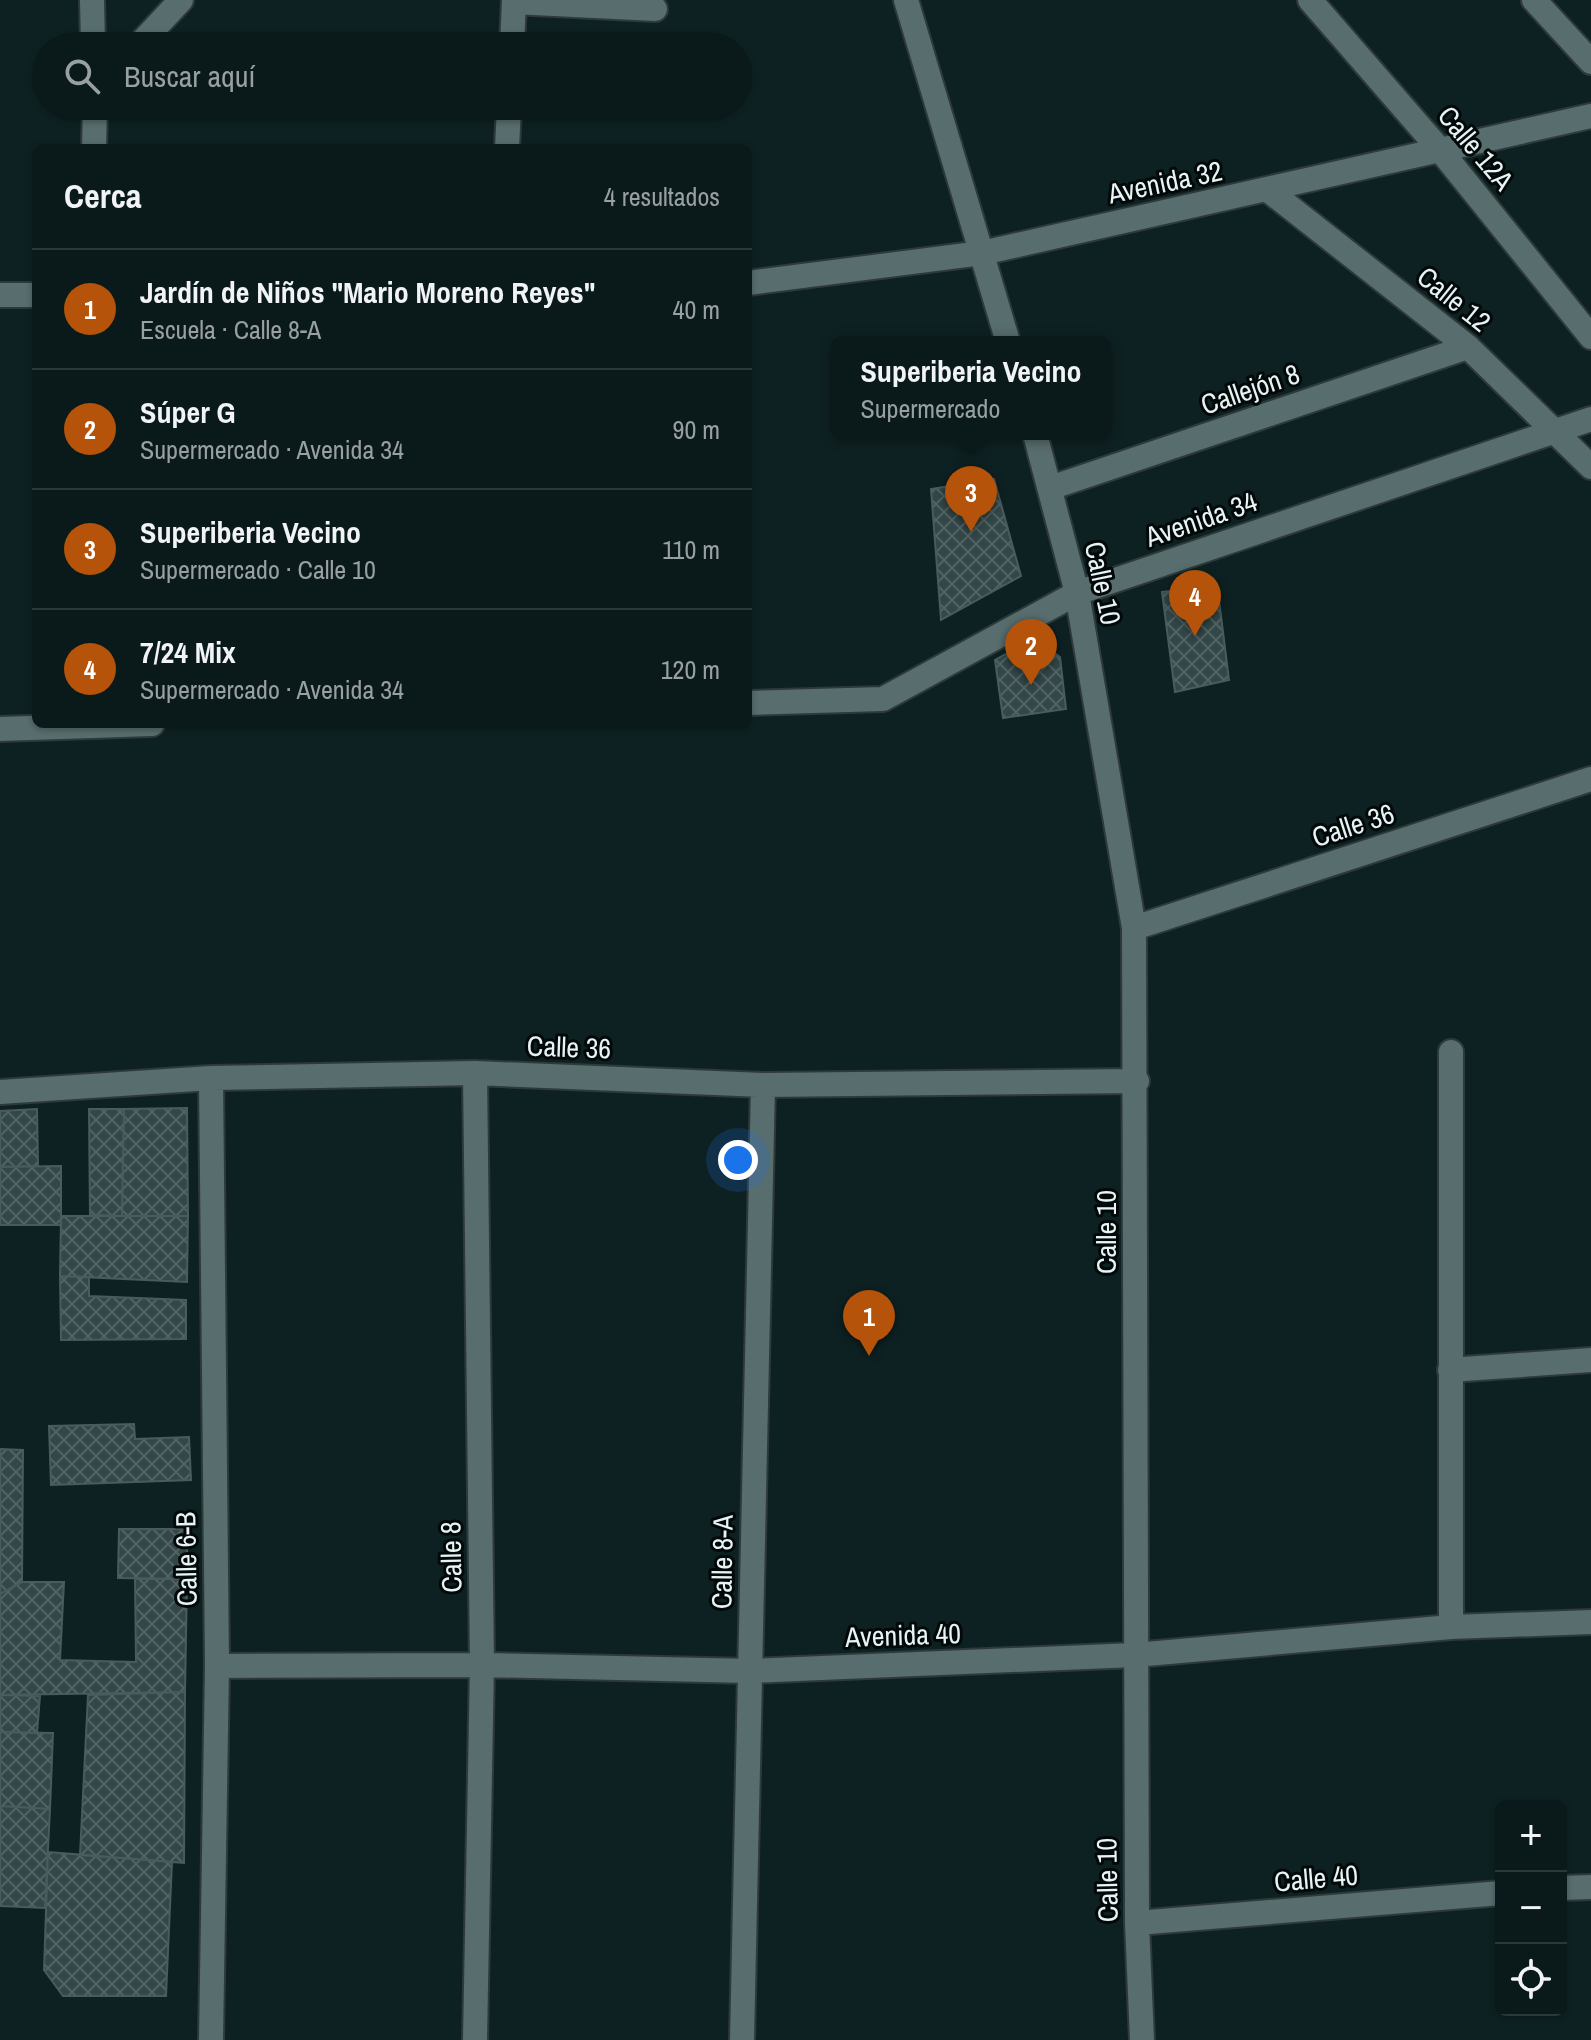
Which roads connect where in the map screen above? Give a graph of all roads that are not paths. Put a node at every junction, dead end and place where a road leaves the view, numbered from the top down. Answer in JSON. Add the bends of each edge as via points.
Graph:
{"nodes":[{"id":1,"x":92,"y":0,"type":"edge"},
{"id":2,"x":181,"y":0,"type":"edge"},
{"id":3,"x":906,"y":0,"type":"edge"},
{"id":4,"x":1310,"y":0,"type":"edge"},
{"id":5,"x":1534,"y":0,"type":"edge"},
{"id":6,"x":514,"y":1,"type":"edge"},
{"id":7,"x":655,"y":9,"type":"dead end"},
{"id":8,"x":93,"y":32,"type":"edge"},
{"id":9,"x":151,"y":32,"type":"edge"},
{"id":10,"x":513,"y":32,"type":"edge"},
{"id":11,"x":1591,"y":62,"type":"edge"},
{"id":12,"x":1591,"y":116,"type":"edge"},
{"id":13,"x":95,"y":120,"type":"edge"},
{"id":14,"x":508,"y":120,"type":"edge"},
{"id":15,"x":94,"y":144,"type":"edge"},
{"id":16,"x":507,"y":144,"type":"edge"},
{"id":17,"x":1441,"y":151,"type":"junction"},
{"id":18,"x":1268,"y":190,"type":"junction"},
{"id":19,"x":982,"y":253,"type":"junction"},
{"id":20,"x":752,"y":282,"type":"edge"},
{"id":21,"x":0,"y":295,"type":"edge"},
{"id":22,"x":32,"y":295,"type":"edge"},
{"id":23,"x":1006,"y":336,"type":"edge"},
{"id":24,"x":1591,"y":337,"type":"edge"},
{"id":25,"x":1468,"y":347,"type":"junction"},
{"id":26,"x":1591,"y":419,"type":"edge"},
{"id":27,"x":1554,"y":431,"type":"junction"},
{"id":28,"x":1037,"y":440,"type":"edge"},
{"id":29,"x":1591,"y":467,"type":"edge"},
{"id":30,"x":1050,"y":488,"type":"junction"},
{"id":31,"x":1077,"y":593,"type":"junction"},
{"id":32,"x":752,"y":703,"type":"edge"},
{"id":33,"x":32,"y":728,"type":"edge"},
{"id":34,"x":0,"y":729,"type":"edge"},
{"id":35,"x":1591,"y":779,"type":"edge"},
{"id":36,"x":1134,"y":928,"type":"junction"},
{"id":37,"x":1451,"y":1052,"type":"dead end"},
{"id":38,"x":475,"y":1073,"type":"junction"},
{"id":39,"x":211,"y":1078,"type":"junction"},
{"id":40,"x":1137,"y":1081,"type":"junction"},
{"id":41,"x":763,"y":1085,"type":"junction"},
{"id":42,"x":0,"y":1092,"type":"edge"},
{"id":43,"x":1591,"y":1360,"type":"edge"},
{"id":44,"x":1450,"y":1370,"type":"junction"},
{"id":45,"x":1591,"y":1622,"type":"edge"},
{"id":46,"x":1451,"y":1627,"type":"junction"},
{"id":47,"x":1135,"y":1655,"type":"junction"},
{"id":48,"x":482,"y":1665,"type":"junction"},
{"id":49,"x":217,"y":1666,"type":"junction"},
{"id":50,"x":750,"y":1671,"type":"junction"},
{"id":51,"x":1591,"y":1887,"type":"edge"},
{"id":52,"x":1567,"y":1888,"type":"edge"},
{"id":53,"x":1495,"y":1893,"type":"edge"},
{"id":54,"x":1137,"y":1923,"type":"junction"},
{"id":55,"x":211,"y":2040,"type":"edge"},
{"id":56,"x":475,"y":2040,"type":"edge"},
{"id":57,"x":742,"y":2040,"type":"edge"},
{"id":58,"x":1142,"y":2040,"type":"edge"}],
"edges":[{"from":1,"to":8,"type":"street"},
{"from":2,"to":9,"type":"street"},
{"from":3,"to":19,"type":"street"},
{"from":4,"to":17,"type":"street","name":"Calle 12A"},
{"from":5,"to":11,"type":"street"},
{"from":6,"to":7,"type":"street"},
{"from":6,"to":10,"type":"street"},
{"from":12,"to":17,"type":"street","name":"Avenida 32"},
{"from":13,"to":15,"type":"street"},
{"from":14,"to":16,"type":"street"},
{"from":17,"to":18,"type":"street","name":"Avenida 32"},
{"from":17,"to":24,"type":"street","name":"Calle 12A"},
{"from":18,"to":19,"type":"street","name":"Avenida 32"},
{"from":18,"to":25,"type":"street","name":"Calle 12"},
{"from":19,"to":20,"type":"street","name":"Avenida 32"},
{"from":19,"to":23,"type":"street"},
{"from":21,"to":22,"type":"street"},
{"from":25,"to":27,"type":"street","name":"Calle 12"},
{"from":25,"to":30,"type":"street","name":"Callejón 8"},
{"from":26,"to":27,"type":"street","name":"Avenida 34"},
{"from":27,"to":29,"type":"street","name":"Calle 12"},
{"from":27,"to":31,"type":"street","name":"Avenida 34"},
{"from":28,"to":30,"type":"street","name":"Calle 10"},
{"from":30,"to":31,"type":"street","name":"Calle 10"},
{"from":31,"to":32,"type":"street","name":"Avenida 34","via":[[883,699]]},
{"from":31,"to":36,"type":"street","name":"Calle 10"},
{"from":33,"to":34,"type":"street"},
{"from":35,"to":36,"type":"street","name":"Calle 36"},
{"from":36,"to":40,"type":"street","name":"Calle 10"},
{"from":37,"to":44,"type":"street"},
{"from":38,"to":39,"type":"street","name":"Calle 36"},
{"from":38,"to":41,"type":"street","name":"Calle 36"},
{"from":38,"to":48,"type":"street","name":"Calle 8"},
{"from":39,"to":42,"type":"street","name":"Calle 36"},
{"from":39,"to":49,"type":"street","name":"Calle 6-B"},
{"from":40,"to":41,"type":"street","name":"Calle 36"},
{"from":40,"to":47,"type":"street","name":"Calle 10"},
{"from":41,"to":50,"type":"street","name":"Calle 8-A"},
{"from":43,"to":44,"type":"street"},
{"from":44,"to":46,"type":"street"},
{"from":45,"to":46,"type":"street","name":"Avenida 40"},
{"from":46,"to":47,"type":"street","name":"Avenida 40"},
{"from":47,"to":50,"type":"street","name":"Avenida 40"},
{"from":47,"to":54,"type":"street","name":"Calle 10"},
{"from":48,"to":49,"type":"street","name":"Avenida 40"},
{"from":48,"to":50,"type":"street","name":"Avenida 40"},
{"from":48,"to":56,"type":"street","name":"Calle 8"},
{"from":49,"to":55,"type":"street","name":"Calle 6-B"},
{"from":50,"to":57,"type":"street","name":"Calle 8-A"},
{"from":51,"to":52,"type":"street"},
{"from":53,"to":54,"type":"street","name":"Calle 40"},
{"from":54,"to":58,"type":"street","name":"Calle 10"}]}
